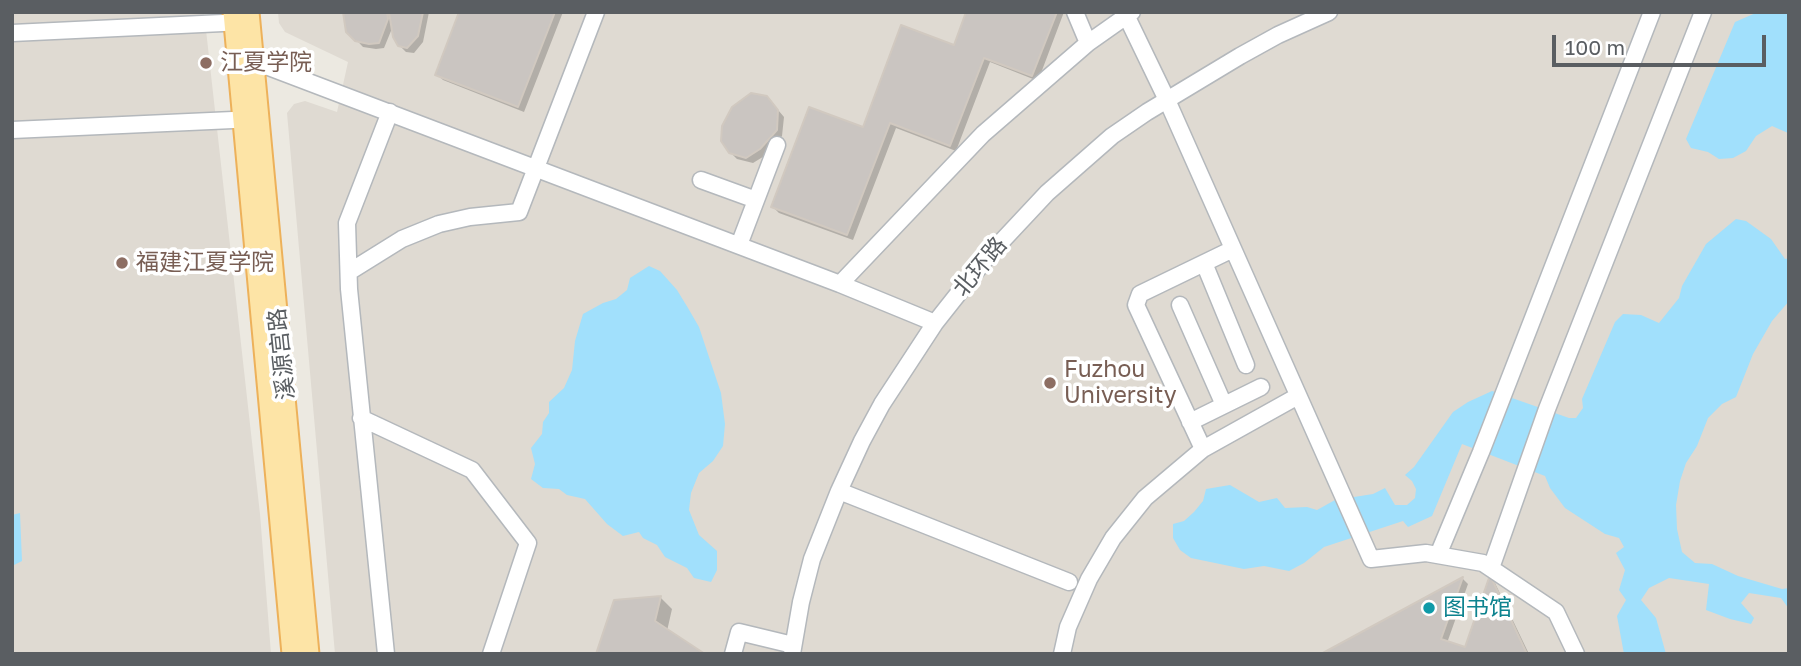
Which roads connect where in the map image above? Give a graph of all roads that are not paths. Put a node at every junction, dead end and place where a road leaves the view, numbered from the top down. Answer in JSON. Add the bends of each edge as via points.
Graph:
{"nodes":[{"id":1,"x":596,"y":12,"type":"edge"},
{"id":2,"x":1075,"y":12,"type":"edge"},
{"id":3,"x":1329,"y":12,"type":"edge"},
{"id":4,"x":1652,"y":12,"type":"edge"},
{"id":5,"x":1703,"y":12,"type":"edge"},
{"id":6,"x":1129,"y":14,"type":"edge"},
{"id":7,"x":242,"y":17,"type":"edge"},
{"id":8,"x":12,"y":33,"type":"edge"},
{"id":9,"x":1088,"y":43,"type":"junction"},
{"id":10,"x":253,"y":61,"type":"junction"},
{"id":11,"x":1167,"y":100,"type":"junction"},
{"id":12,"x":390,"y":112,"type":"junction"},
{"id":13,"x":250,"y":119,"type":"junction"},
{"id":14,"x":12,"y":130,"type":"edge"},
{"id":15,"x":777,"y":145,"type":"dead end"},
{"id":16,"x":537,"y":168,"type":"junction"},
{"id":17,"x":701,"y":180,"type":"dead end"},
{"id":18,"x":756,"y":200,"type":"junction"},
{"id":19,"x":739,"y":245,"type":"junction"},
{"id":20,"x":1233,"y":249,"type":"junction"},
{"id":21,"x":1204,"y":263,"type":"junction"},
{"id":22,"x":349,"y":272,"type":"junction"},
{"id":23,"x":840,"y":284,"type":"junction"},
{"id":24,"x":1180,"y":305,"type":"dead end"},
{"id":25,"x":935,"y":324,"type":"junction"},
{"id":26,"x":1247,"y":365,"type":"dead end"},
{"id":27,"x":1261,"y":387,"type":"dead end"},
{"id":28,"x":1297,"y":396,"type":"junction"},
{"id":29,"x":1224,"y":405,"type":"junction"},
{"id":30,"x":361,"y":418,"type":"junction"},
{"id":31,"x":1190,"y":422,"type":"junction"},
{"id":32,"x":1203,"y":449,"type":"junction"},
{"id":33,"x":838,"y":491,"type":"junction"},
{"id":34,"x":1438,"y":555,"type":"junction"},
{"id":35,"x":1491,"y":568,"type":"junction"},
{"id":36,"x":1069,"y":582,"type":"dead end"},
{"id":37,"x":792,"y":649,"type":"edge"},
{"id":38,"x":292,"y":654,"type":"edge"},
{"id":39,"x":310,"y":654,"type":"edge"},
{"id":40,"x":386,"y":654,"type":"edge"},
{"id":41,"x":491,"y":654,"type":"edge"},
{"id":42,"x":733,"y":654,"type":"edge"},
{"id":43,"x":1062,"y":654,"type":"edge"},
{"id":44,"x":1576,"y":654,"type":"edge"}],
"edges":[{"from":1,"to":16,"type":"street"},
{"from":2,"to":9,"type":"street"},
{"from":3,"to":11,"type":"street","name":"北环路","via":[[1278,35]]},
{"from":4,"to":34,"type":"street"},
{"from":5,"to":35,"type":"street","via":[[1547,409]]},
{"from":6,"to":9,"type":"street"},
{"from":6,"to":11,"type":"street"},
{"from":7,"to":8,"type":"street"},
{"from":7,"to":10,"type":"main road","name":"溪源宫路"},
{"from":7,"to":13,"type":"main road","name":"溪源宫路"},
{"from":9,"to":23,"type":"street","via":[[983,134]]},
{"from":10,"to":12,"type":"street"},
{"from":10,"to":13,"type":"main road","name":"溪源宫路"},
{"from":11,"to":20,"type":"street"},
{"from":11,"to":25,"type":"street","name":"北环路","via":[[1112,136],[1047,193],[988,256]]},
{"from":12,"to":16,"type":"street"},
{"from":12,"to":22,"type":"street","via":[[348,223]]},
{"from":13,"to":14,"type":"street"},
{"from":13,"to":38,"type":"main road","name":"溪源宫路"},
{"from":13,"to":39,"type":"main road","name":"溪源宫路"},
{"from":15,"to":18,"type":"street"},
{"from":16,"to":19,"type":"street"},
{"from":16,"to":22,"type":"street","via":[[519,212],[439,224],[402,239]]},
{"from":17,"to":18,"type":"street"},
{"from":18,"to":19,"type":"street"},
{"from":19,"to":23,"type":"street"},
{"from":20,"to":21,"type":"street"},
{"from":20,"to":28,"type":"street"},
{"from":21,"to":26,"type":"street"},
{"from":21,"to":31,"type":"street","via":[[1140,294],[1136,306]]},
{"from":22,"to":30,"type":"street"},
{"from":23,"to":25,"type":"street"},
{"from":24,"to":29,"type":"street"},
{"from":25,"to":33,"type":"street","name":"北环路","via":[[882,404]]},
{"from":27,"to":29,"type":"street"},
{"from":28,"to":32,"type":"street"},
{"from":28,"to":34,"type":"street","via":[[1371,559]]},
{"from":29,"to":31,"type":"street"},
{"from":30,"to":40,"type":"street"},
{"from":30,"to":41,"type":"street","via":[[472,470],[528,543]]},
{"from":31,"to":32,"type":"street"},
{"from":32,"to":43,"type":"street","via":[[1145,498],[1113,538],[1089,579],[1068,627]]},
{"from":33,"to":36,"type":"street"},
{"from":33,"to":37,"type":"street","name":"北环路","via":[[812,559]]},
{"from":34,"to":35,"type":"street"},
{"from":35,"to":44,"type":"street","via":[[1556,612]]},
{"from":37,"to":42,"type":"street","via":[[739,632]]}]}
